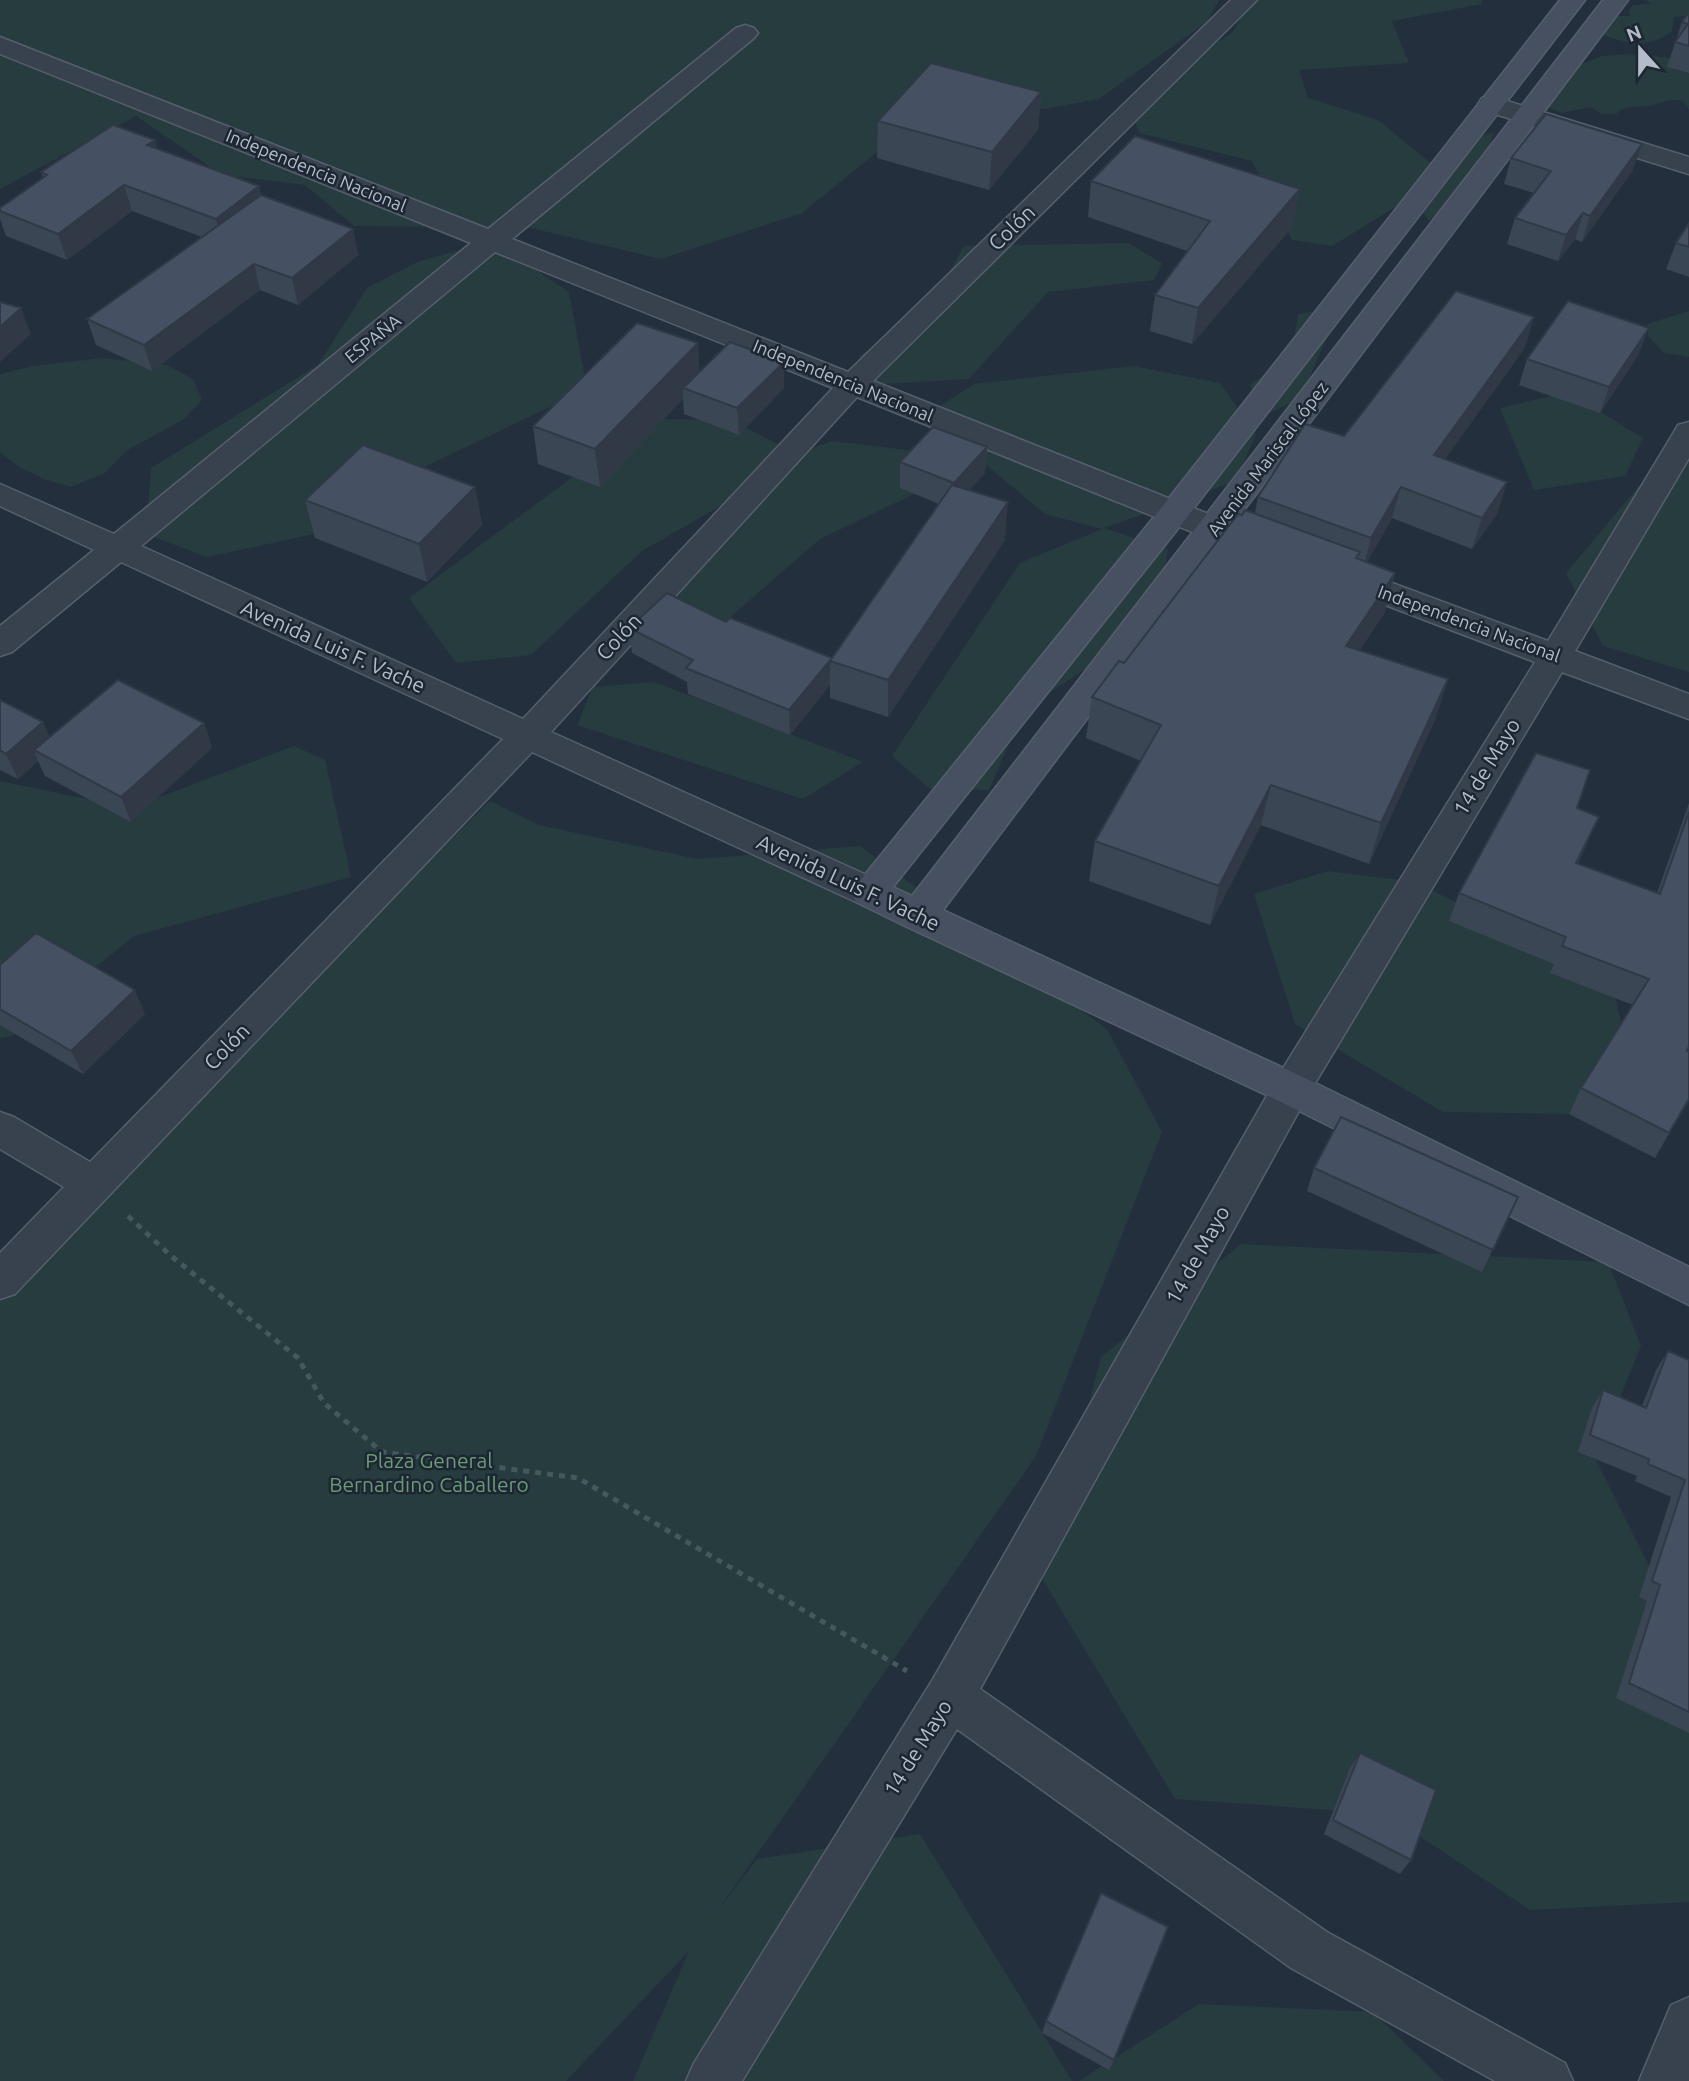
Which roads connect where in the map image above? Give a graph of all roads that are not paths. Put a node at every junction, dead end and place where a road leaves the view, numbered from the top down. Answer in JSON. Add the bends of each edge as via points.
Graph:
{"nodes":[{"id":1,"x":1245,"y":0,"type":"edge"},
{"id":2,"x":1573,"y":0,"type":"edge"},
{"id":3,"x":1616,"y":0,"type":"edge"},
{"id":4,"x":745,"y":33,"type":"dead end"},
{"id":5,"x":0,"y":45,"type":"edge"},
{"id":6,"x":1490,"y":104,"type":"junction"},
{"id":7,"x":1527,"y":115,"type":"junction"},
{"id":8,"x":1689,"y":166,"type":"edge"},
{"id":9,"x":493,"y":241,"type":"junction"},
{"id":10,"x":852,"y":385,"type":"junction"},
{"id":11,"x":1689,"y":432,"type":"edge"},
{"id":12,"x":0,"y":494,"type":"edge"},
{"id":13,"x":1173,"y":514,"type":"junction"},
{"id":14,"x":1214,"y":530,"type":"junction"},
{"id":15,"x":116,"y":548,"type":"junction"},
{"id":16,"x":1280,"y":554,"type":"edge"},
{"id":17,"x":1320,"y":568,"type":"edge"},
{"id":18,"x":0,"y":644,"type":"edge"},
{"id":19,"x":1556,"y":655,"type":"junction"},
{"id":20,"x":1689,"y":707,"type":"edge"},
{"id":21,"x":528,"y":735,"type":"junction"},
{"id":22,"x":870,"y":892,"type":"junction"},
{"id":23,"x":918,"y":915,"type":"junction"},
{"id":24,"x":1290,"y":1089,"type":"junction"},
{"id":25,"x":0,"y":1129,"type":"edge"},
{"id":26,"x":93,"y":1184,"type":"junction"},
{"id":27,"x":0,"y":1281,"type":"edge"},
{"id":28,"x":1689,"y":1287,"type":"edge"},
{"id":29,"x":950,"y":1696,"type":"junction"},
{"id":30,"x":1689,"y":2023,"type":"edge"},
{"id":31,"x":712,"y":2081,"type":"edge"},
{"id":32,"x":1547,"y":2081,"type":"edge"},
{"id":33,"x":1665,"y":2081,"type":"edge"}],
"edges":[{"from":1,"to":10,"type":"street","name":"Colón"},
{"from":2,"to":6,"type":"street","name":"Avenida Mariscal López"},
{"from":3,"to":7,"type":"street","name":"Avenida Mariscal López"},
{"from":4,"to":9,"type":"street","name":"ESPAÑA"},
{"from":5,"to":9,"type":"street","name":"Independencia Nacional","via":[[149,116]]},
{"from":6,"to":7,"type":"street"},
{"from":6,"to":13,"type":"street","name":"Avenida Mariscal López"},
{"from":7,"to":8,"type":"street"},
{"from":7,"to":14,"type":"street","name":"Avenida Mariscal López"},
{"from":9,"to":10,"type":"street","name":"Independencia Nacional"},
{"from":9,"to":15,"type":"street","name":"ESPAÑA"},
{"from":10,"to":13,"type":"street","name":"Independencia Nacional"},
{"from":10,"to":21,"type":"street","name":"Colón"},
{"from":11,"to":19,"type":"street","name":"14 de Mayo"},
{"from":12,"to":15,"type":"street","name":"Avenida Luis F. Vache"},
{"from":13,"to":14,"type":"street","name":"Independencia Nacional"},
{"from":13,"to":22,"type":"street","name":"Avenida Mariscal López"},
{"from":14,"to":16,"type":"street","name":"Independencia Nacional"},
{"from":14,"to":23,"type":"street","name":"Avenida Mariscal López"},
{"from":15,"to":18,"type":"street","name":"ESPAÑA"},
{"from":15,"to":21,"type":"street","name":"Avenida Luis F. Vache"},
{"from":17,"to":19,"type":"street","name":"Independencia Nacional"},
{"from":19,"to":20,"type":"street","name":"Independencia Nacional"},
{"from":19,"to":24,"type":"street","name":"14 de Mayo"},
{"from":21,"to":22,"type":"street","name":"Avenida Luis F. Vache"},
{"from":21,"to":26,"type":"street","name":"Colón"},
{"from":22,"to":23,"type":"street","name":"Avenida Luis F. Vache"},
{"from":23,"to":24,"type":"street","name":"Avenida Luis F. Vache"},
{"from":24,"to":28,"type":"street","name":"Avenida Luis F. Vache"},
{"from":24,"to":29,"type":"street","name":"14 de Mayo"},
{"from":25,"to":26,"type":"street"},
{"from":26,"to":27,"type":"street","name":"Colón"},
{"from":29,"to":31,"type":"street","name":"14 de Mayo"},
{"from":29,"to":32,"type":"street","via":[[1309,1950]]},
{"from":30,"to":33,"type":"street"}]}
